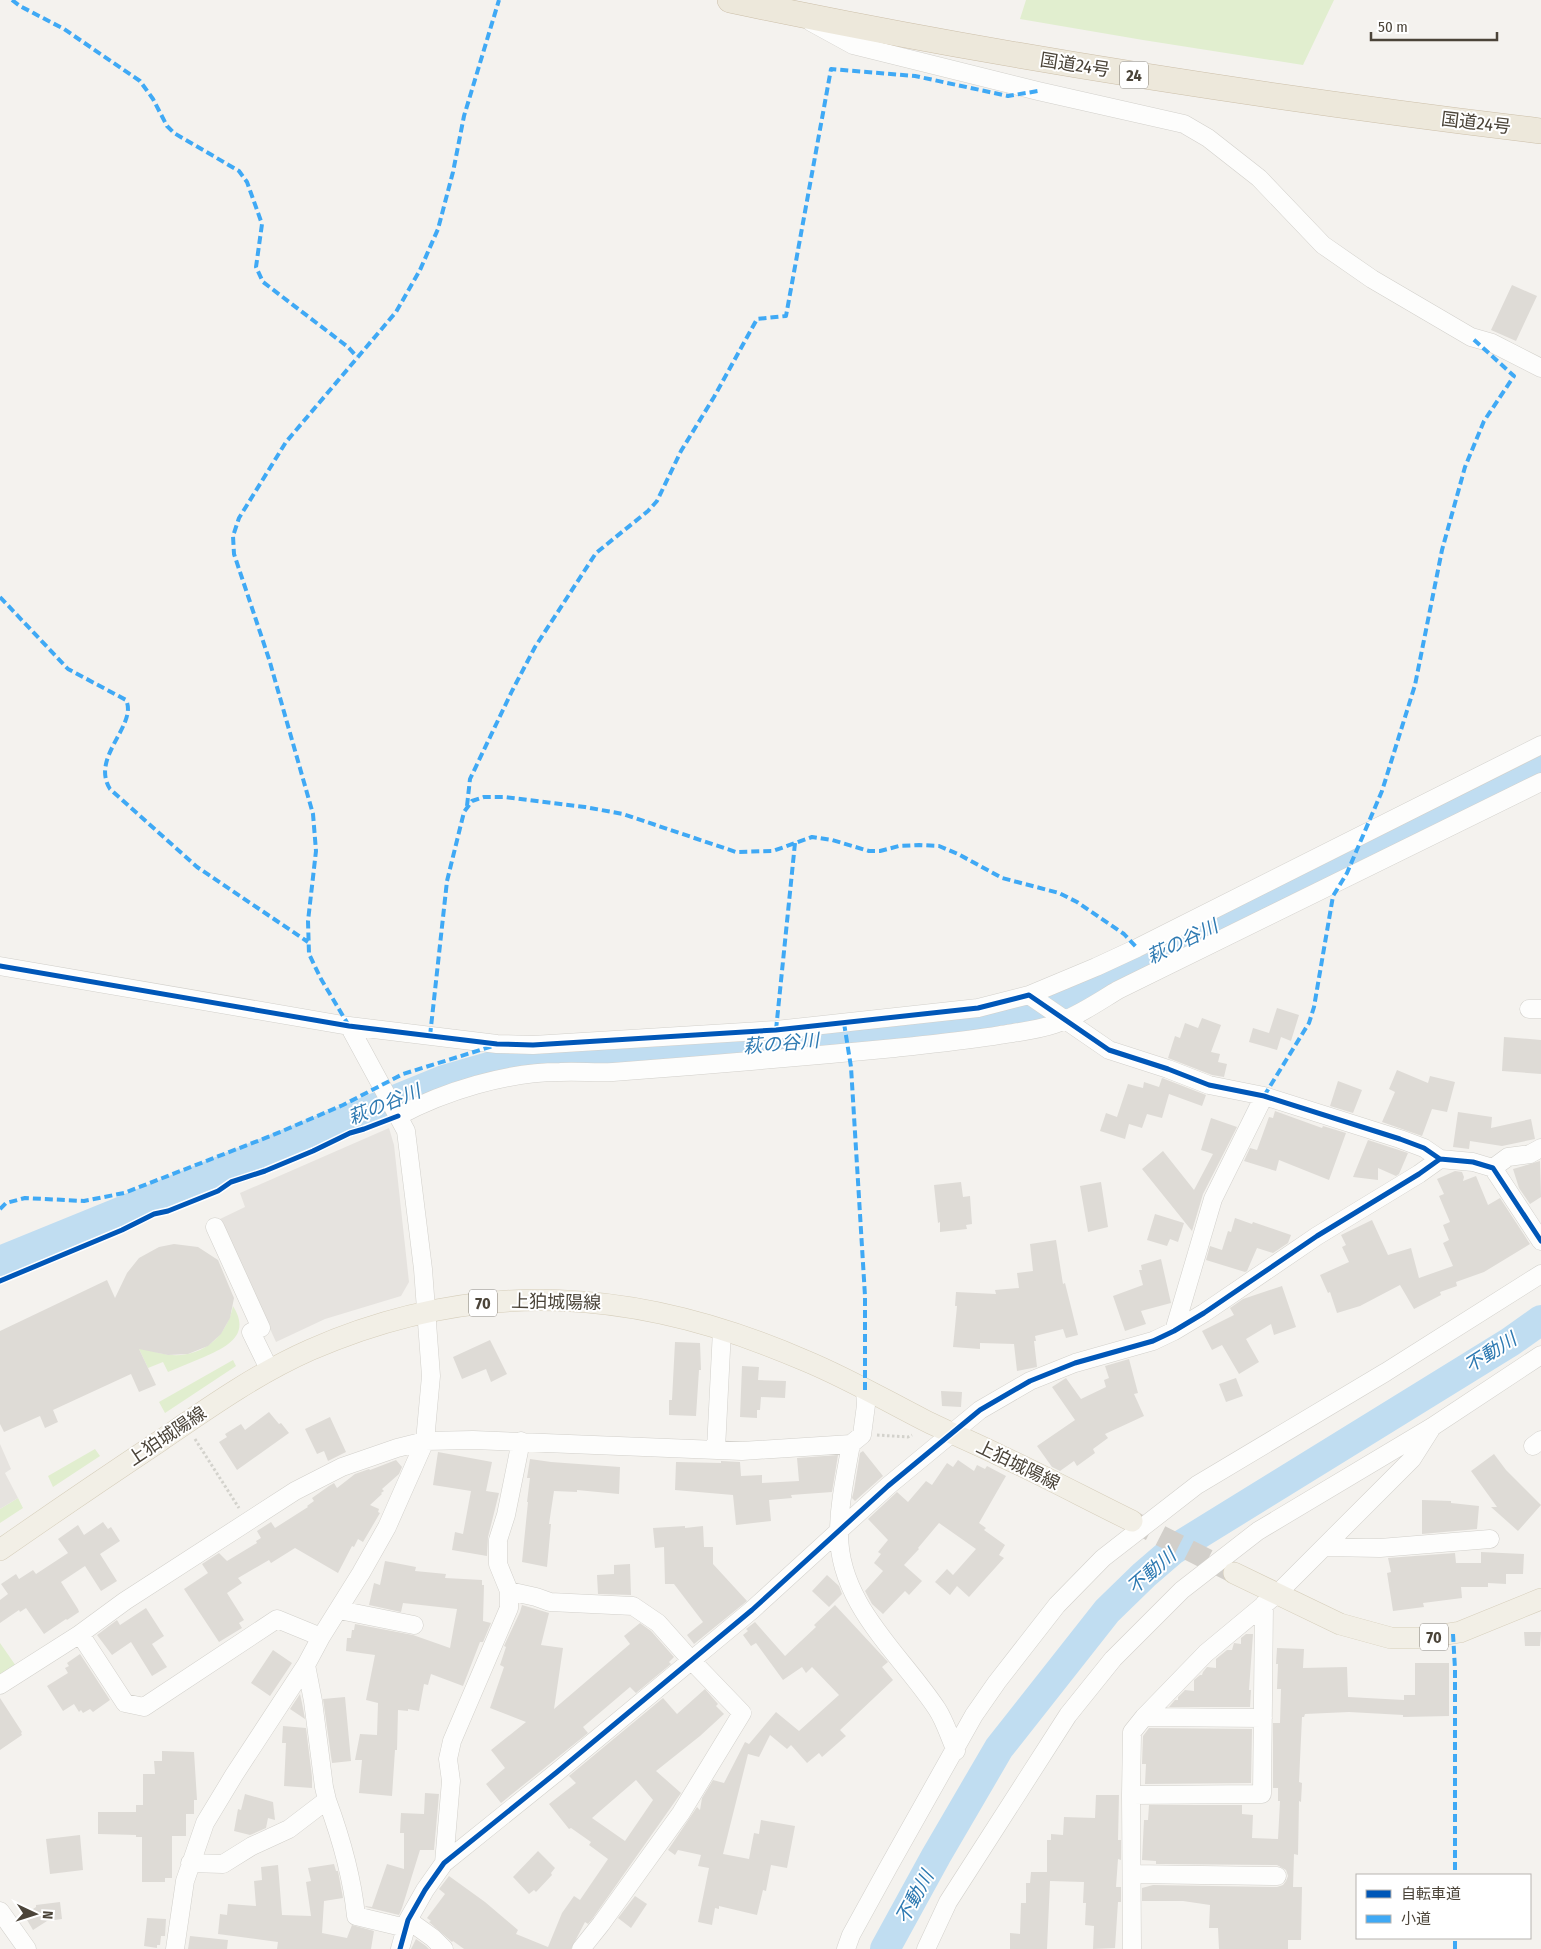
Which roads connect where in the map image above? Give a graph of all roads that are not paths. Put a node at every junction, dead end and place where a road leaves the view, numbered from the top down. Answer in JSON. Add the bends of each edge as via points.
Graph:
{"nodes":[{"id":1,"x":730,"y":0,"type":"edge"},
{"id":2,"x":797,"y":14,"type":"junction"},
{"id":3,"x":1541,"y":131,"type":"edge"},
{"id":4,"x":1541,"y":368,"type":"edge"},
{"id":5,"x":1541,"y":744,"type":"edge"},
{"id":6,"x":1541,"y":782,"type":"edge"},
{"id":7,"x":0,"y":966,"type":"edge"},
{"id":8,"x":1033,"y":997,"type":"junction"},
{"id":9,"x":1063,"y":1018,"type":"junction"},
{"id":10,"x":349,"y":1026,"type":"junction"},
{"id":11,"x":1264,"y":1096,"type":"junction"},
{"id":12,"x":397,"y":1114,"type":"junction"},
{"id":13,"x":1541,"y":1148,"type":"edge"},
{"id":14,"x":1440,"y":1158,"type":"junction"},
{"id":15,"x":1493,"y":1168,"type":"junction"},
{"id":16,"x":214,"y":1228,"type":"dead end"},
{"id":17,"x":1541,"y":1241,"type":"edge"},
{"id":18,"x":1541,"y":1274,"type":"edge"},
{"id":19,"x":425,"y":1312,"type":"junction"},
{"id":20,"x":722,"y":1330,"type":"junction"},
{"id":21,"x":1174,"y":1331,"type":"junction"},
{"id":22,"x":1541,"y":1355,"type":"edge"},
{"id":23,"x":270,"y":1371,"type":"junction"},
{"id":24,"x":865,"y":1390,"type":"junction"},
{"id":25,"x":1432,"y":1427,"type":"junction"},
{"id":26,"x":953,"y":1434,"type":"junction"},
{"id":27,"x":856,"y":1440,"type":"junction"},
{"id":28,"x":425,"y":1441,"type":"junction"},
{"id":29,"x":521,"y":1441,"type":"junction"},
{"id":30,"x":716,"y":1449,"type":"junction"},
{"id":31,"x":1132,"y":1521,"type":"tunnel mouth"},
{"id":32,"x":838,"y":1533,"type":"junction"},
{"id":33,"x":1490,"y":1539,"type":"dead end"},
{"id":34,"x":1324,"y":1547,"type":"junction"},
{"id":35,"x":0,"y":1550,"type":"edge"},
{"id":36,"x":1234,"y":1573,"type":"tunnel mouth"},
{"id":37,"x":509,"y":1591,"type":"junction"},
{"id":38,"x":1270,"y":1599,"type":"junction"},
{"id":39,"x":1541,"y":1599,"type":"edge"},
{"id":40,"x":339,"y":1610,"type":"junction"},
{"id":41,"x":414,"y":1625,"type":"dead end"},
{"id":42,"x":80,"y":1634,"type":"junction"},
{"id":43,"x":321,"y":1637,"type":"junction"},
{"id":44,"x":691,"y":1660,"type":"junction"},
{"id":45,"x":306,"y":1665,"type":"junction"},
{"id":46,"x":0,"y":1685,"type":"edge"},
{"id":47,"x":1144,"y":1717,"type":"junction"},
{"id":48,"x":1263,"y":1718,"type":"junction"},
{"id":49,"x":956,"y":1751,"type":"junction"},
{"id":50,"x":1131,"y":1795,"type":"junction"},
{"id":51,"x":327,"y":1800,"type":"junction"},
{"id":52,"x":190,"y":1863,"type":"junction"},
{"id":53,"x":444,"y":1863,"type":"junction"},
{"id":54,"x":1132,"y":1874,"type":"junction"},
{"id":55,"x":1277,"y":1876,"type":"dead end"},
{"id":56,"x":0,"y":1911,"type":"edge"},
{"id":57,"x":407,"y":1924,"type":"junction"},
{"id":58,"x":27,"y":1949,"type":"edge"},
{"id":59,"x":175,"y":1949,"type":"edge"},
{"id":60,"x":400,"y":1949,"type":"edge"},
{"id":61,"x":444,"y":1949,"type":"edge"},
{"id":62,"x":581,"y":1949,"type":"edge"},
{"id":63,"x":846,"y":1949,"type":"edge"},
{"id":64,"x":926,"y":1949,"type":"edge"},
{"id":65,"x":1132,"y":1949,"type":"edge"}],
"edges":[{"from":1,"to":2,"type":"highway","name":"国道24号","number":"24"},
{"from":2,"to":3,"type":"highway","name":"国道24号","number":"24","via":[[1044,61],[1278,97]]},
{"from":2,"to":4,"type":"street","via":[[853,45],[1184,124],[1208,138],[1259,178],[1322,245],[1372,280],[1471,337],[1492,343]]},
{"from":5,"to":8,"type":"street","via":[[1138,948]]},
{"from":6,"to":9,"type":"street"},
{"from":7,"to":10,"type":"street"},
{"from":8,"to":9,"type":"street"},
{"from":8,"to":10,"type":"street","via":[[978,1008],[776,1030],[533,1044],[498,1044]]},
{"from":9,"to":11,"type":"street","via":[[1110,1050],[1209,1085]]},
{"from":9,"to":12,"type":"street","via":[[1054,1024],[1023,1032],[960,1041],[753,1062],[591,1074],[535,1074],[463,1089]]},
{"from":10,"to":12,"type":"street"},
{"from":11,"to":14,"type":"street","via":[[1400,1139]]},
{"from":11,"to":21,"type":"street","via":[[1213,1199]]},
{"from":12,"to":19,"type":"street","via":[[406,1131],[423,1269]]},
{"from":13,"to":15,"type":"street","via":[[1530,1154],[1508,1158]]},
{"from":14,"to":15,"type":"street"},
{"from":14,"to":21,"type":"street"},
{"from":15,"to":17,"type":"street"},
{"from":16,"to":23,"type":"street","via":[[261,1328],[252,1332]]},
{"from":18,"to":49,"type":"street","via":[[1394,1368],[1197,1485],[1122,1542],[1057,1605],[974,1715]]},
{"from":19,"to":20,"type":"main road","name":"上狛城陽線","number":"70","via":[[494,1302],[570,1300],[647,1309]]},
{"from":19,"to":23,"type":"main road","name":"上狛城陽線","number":"70","via":[[368,1327],[308,1351]]},
{"from":19,"to":28,"type":"street","via":[[431,1376]]},
{"from":20,"to":24,"type":"main road","name":"上狛城陽線","number":"70","via":[[808,1362]]},
{"from":20,"to":30,"type":"street"},
{"from":21,"to":26,"type":"street","via":[[1030,1381],[980,1410]]},
{"from":22,"to":25,"type":"street"},
{"from":23,"to":35,"type":"main road","name":"上狛城陽線","number":"70","via":[[205,1410]]},
{"from":24,"to":26,"type":"main road","name":"上狛城陽線","number":"70"},
{"from":24,"to":27,"type":"street","via":[[866,1405]]},
{"from":25,"to":34,"type":"street","via":[[1412,1459]]},
{"from":25,"to":64,"type":"street","via":[[1258,1531],[1182,1590],[1113,1659],[1068,1715],[1042,1755],[948,1902]]},
{"from":26,"to":31,"type":"main road","name":"上狛城陽線","number":"70"},
{"from":26,"to":32,"type":"street","via":[[888,1486]]},
{"from":27,"to":30,"type":"street","via":[[742,1452]]},
{"from":27,"to":32,"type":"street","via":[[843,1490]]},
{"from":28,"to":29,"type":"street"},
{"from":28,"to":40,"type":"street","via":[[387,1527]]},
{"from":28,"to":42,"type":"street","via":[[342,1467],[294,1491]]},
{"from":29,"to":30,"type":"street"},
{"from":29,"to":37,"type":"street","via":[[498,1540],[498,1564]]},
{"from":32,"to":44,"type":"street"},
{"from":32,"to":49,"type":"street","via":[[850,1587],[884,1641],[939,1711]]},
{"from":33,"to":34,"type":"street","via":[[1380,1548]]},
{"from":34,"to":38,"type":"street"},
{"from":36,"to":38,"type":"main road","number":"70"},
{"from":37,"to":44,"type":"street","via":[[550,1602],[633,1606],[658,1623]]},
{"from":37,"to":53,"type":"street","via":[[509,1608],[452,1742],[448,1759],[451,1781]]},
{"from":38,"to":39,"type":"main road","number":"70","via":[[1357,1630],[1391,1638],[1460,1632]]},
{"from":38,"to":47,"type":"street","via":[[1206,1653]]},
{"from":38,"to":48,"type":"street"},
{"from":40,"to":41,"type":"street"},
{"from":40,"to":43,"type":"street"},
{"from":42,"to":43,"type":"street","via":[[125,1703],[144,1707],[277,1618]]},
{"from":42,"to":46,"type":"street"},
{"from":43,"to":45,"type":"street"},
{"from":44,"to":53,"type":"street"},
{"from":44,"to":62,"type":"street","via":[[742,1713],[681,1813]]},
{"from":45,"to":51,"type":"street"},
{"from":45,"to":52,"type":"street","via":[[205,1823]]},
{"from":47,"to":48,"type":"street"},
{"from":47,"to":50,"type":"street","via":[[1132,1732]]},
{"from":48,"to":50,"type":"street","via":[[1262,1794]]},
{"from":49,"to":63,"type":"street","via":[[851,1934]]},
{"from":50,"to":54,"type":"street"},
{"from":51,"to":52,"type":"street","via":[[289,1829],[223,1864]]},
{"from":51,"to":57,"type":"street","via":[[346,1856],[356,1916]]},
{"from":52,"to":59,"type":"street"},
{"from":53,"to":57,"type":"street"},
{"from":54,"to":55,"type":"street"},
{"from":54,"to":65,"type":"street"},
{"from":56,"to":58,"type":"street"},
{"from":57,"to":60,"type":"street"},
{"from":57,"to":61,"type":"street","via":[[433,1938]]}]}
